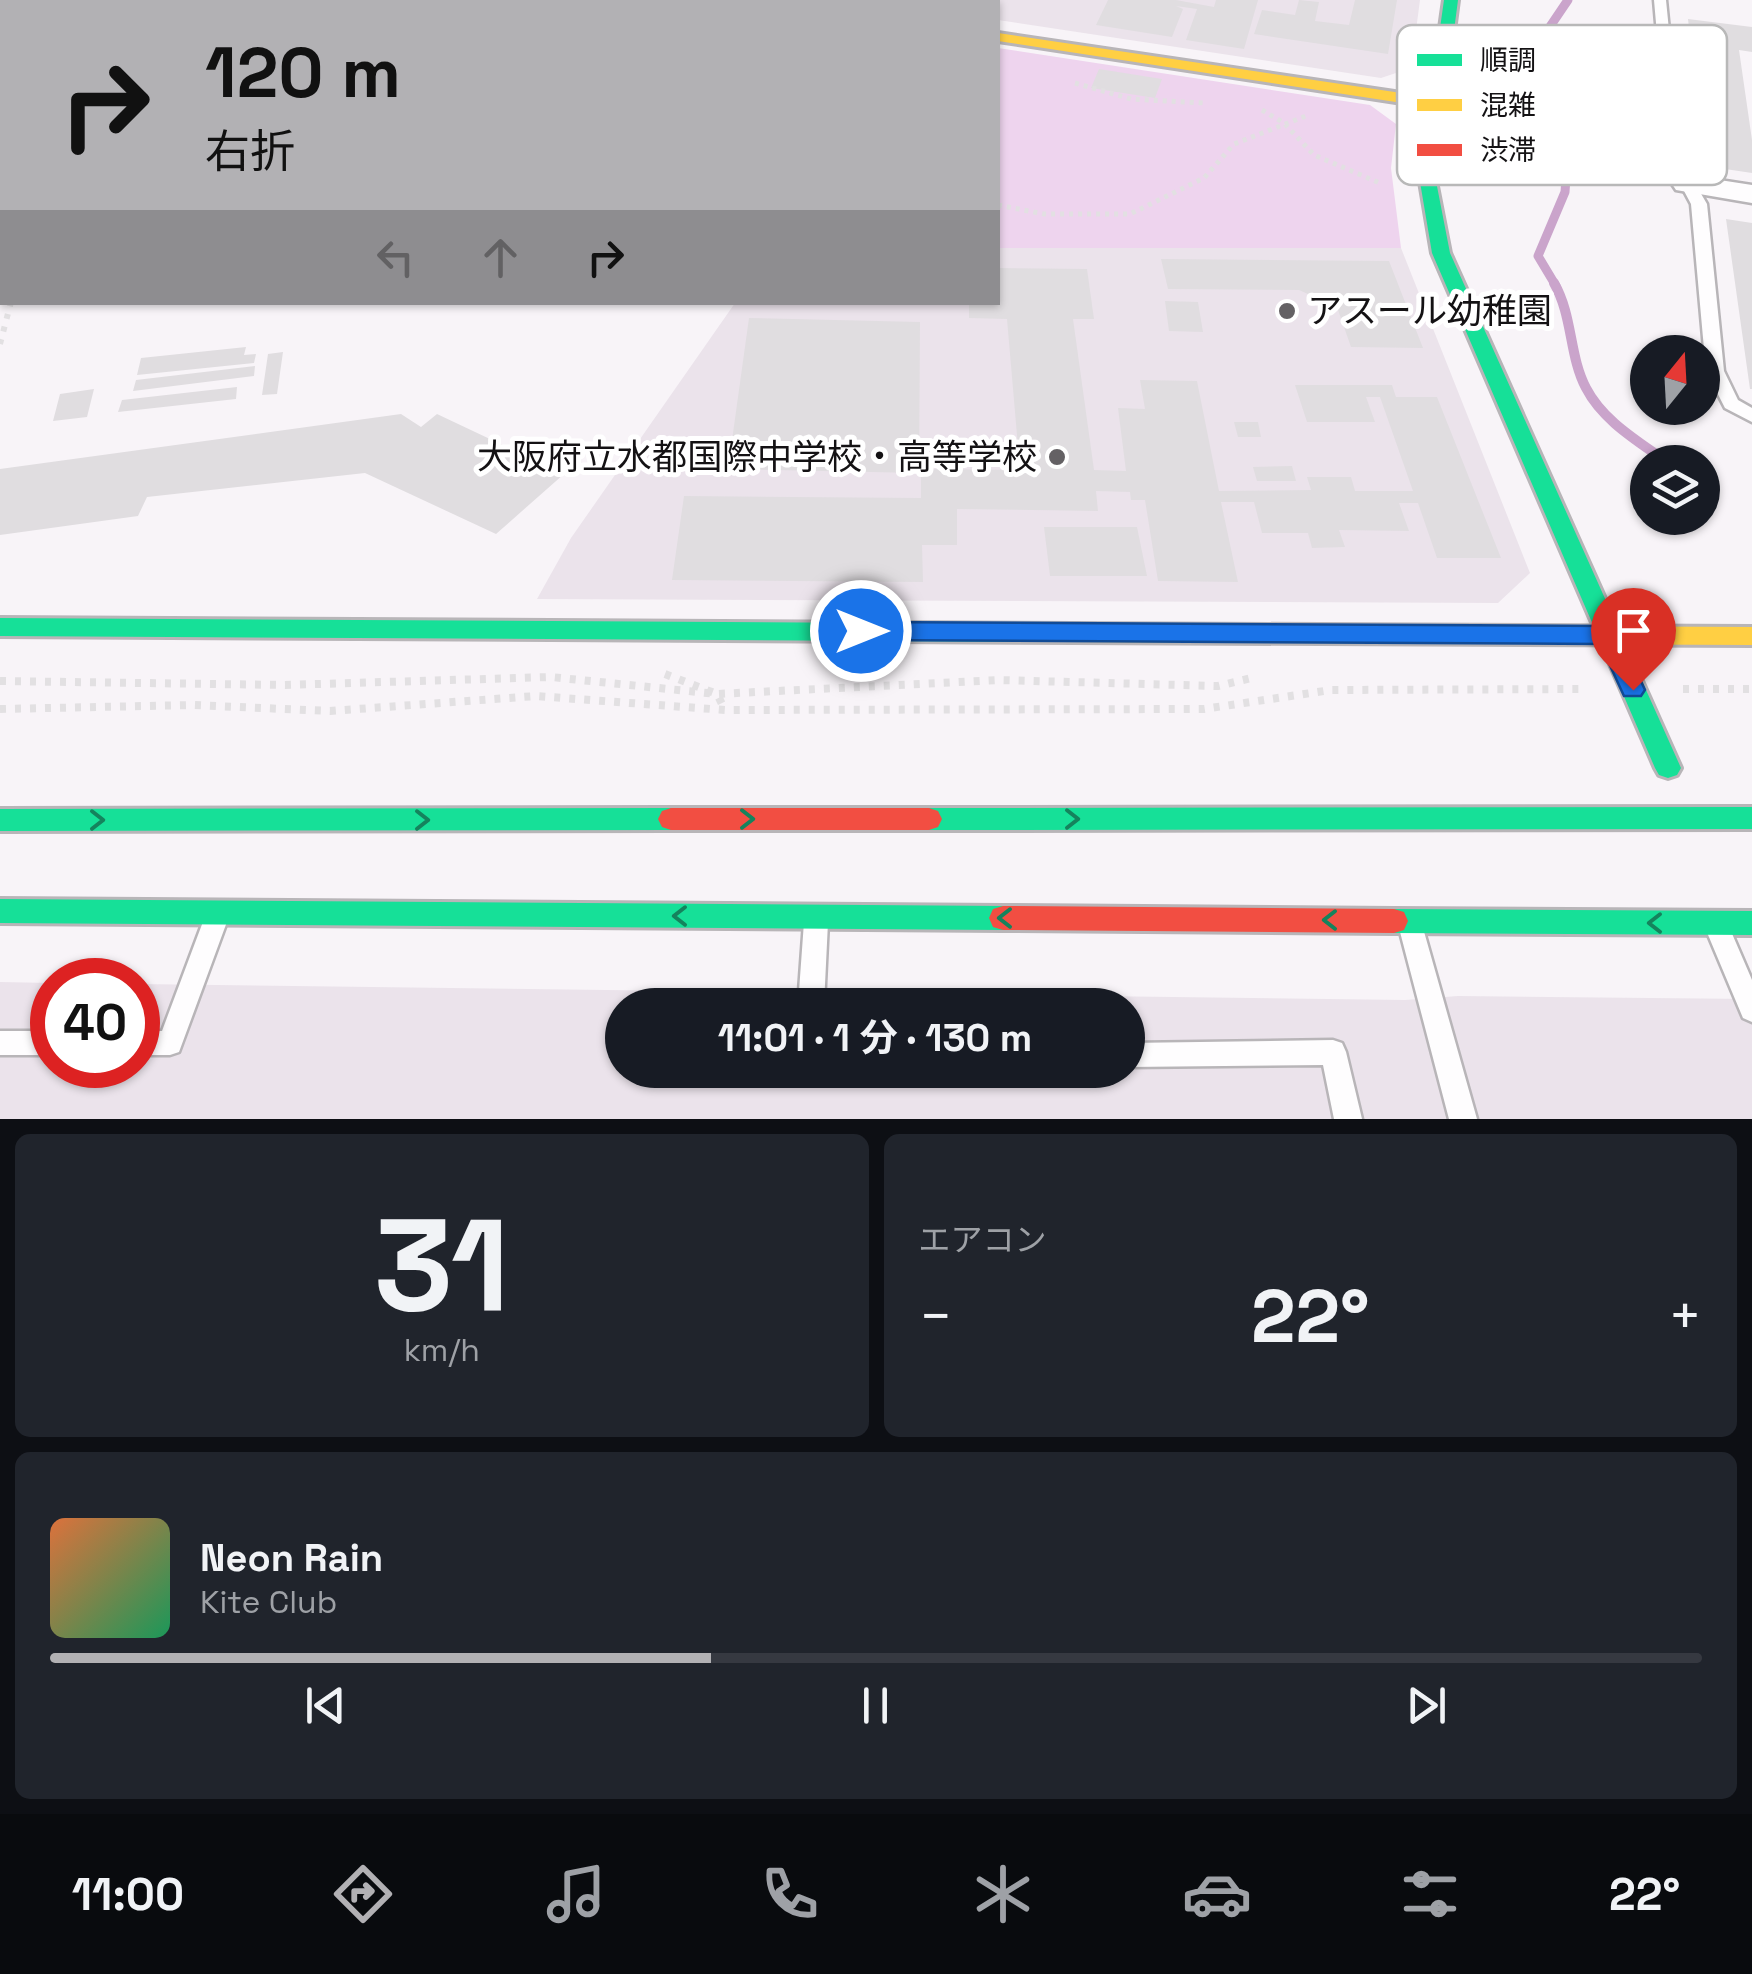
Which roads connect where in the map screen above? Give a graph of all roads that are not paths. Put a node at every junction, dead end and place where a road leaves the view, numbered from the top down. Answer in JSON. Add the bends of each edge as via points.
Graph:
{"nodes":[{"id":1,"x":1451,"y":0,"type":"edge"},
{"id":2,"x":1660,"y":0,"type":"edge"},
{"id":3,"x":1447,"y":25,"type":"edge"},
{"id":4,"x":1662,"y":25,"type":"edge"},
{"id":5,"x":1000,"y":36,"type":"edge"},
{"id":6,"x":1397,"y":97,"type":"edge"},
{"id":7,"x":1429,"y":185,"type":"edge"},
{"id":8,"x":1689,"y":185,"type":"edge"},
{"id":9,"x":1694,"y":185,"type":"edge"},
{"id":10,"x":1752,"y":194,"type":"edge"},
{"id":11,"x":1752,"y":416,"type":"edge"},
{"id":12,"x":0,"y":627,"type":"edge"},
{"id":13,"x":1608,"y":635,"type":"junction"},
{"id":14,"x":1752,"y":636,"type":"edge"},
{"id":15,"x":1668,"y":768,"type":"dead end"},
{"id":16,"x":1752,"y":818,"type":"edge"},
{"id":17,"x":0,"y":820,"type":"edge"},
{"id":18,"x":0,"y":911,"type":"edge"},
{"id":19,"x":218,"y":912,"type":"junction"},
{"id":20,"x":817,"y":917,"type":"junction"},
{"id":21,"x":1409,"y":921,"type":"junction"},
{"id":22,"x":1716,"y":923,"type":"junction"},
{"id":23,"x":1752,"y":924,"type":"edge"},
{"id":24,"x":812,"y":988,"type":"edge"},
{"id":25,"x":1752,"y":1010,"type":"edge"},
{"id":26,"x":0,"y":1042,"type":"edge"},
{"id":27,"x":30,"y":1043,"type":"edge"},
{"id":28,"x":160,"y":1043,"type":"edge"},
{"id":29,"x":1145,"y":1054,"type":"edge"},
{"id":30,"x":1348,"y":1119,"type":"edge"},
{"id":31,"x":1462,"y":1119,"type":"edge"}],
"edges":[{"from":1,"to":3,"type":"street"},
{"from":2,"to":4,"type":"lane"},
{"from":5,"to":6,"type":"street"},
{"from":7,"to":13,"type":"street","via":[[1441,254]]},
{"from":8,"to":11,"type":"lane","via":[[1699,204],[1714,371],[1731,404]]},
{"from":9,"to":10,"type":"street"},
{"from":12,"to":13,"type":"street"},
{"from":13,"to":14,"type":"street"},
{"from":13,"to":15,"type":"street"},
{"from":17,"to":16,"type":"street","one_way":true},
{"from":18,"to":19,"type":"street"},
{"from":20,"to":19,"type":"street","one_way":true},
{"from":19,"to":28,"type":"lane","via":[[170,1043]]},
{"from":21,"to":20,"type":"street","one_way":true},
{"from":20,"to":24,"type":"lane"},
{"from":22,"to":21,"type":"street","one_way":true},
{"from":21,"to":31,"type":"lane"},
{"from":22,"to":23,"type":"street"},
{"from":22,"to":25,"type":"lane"},
{"from":26,"to":27,"type":"lane"},
{"from":29,"to":30,"type":"lane","via":[[1332,1052]]}]}
